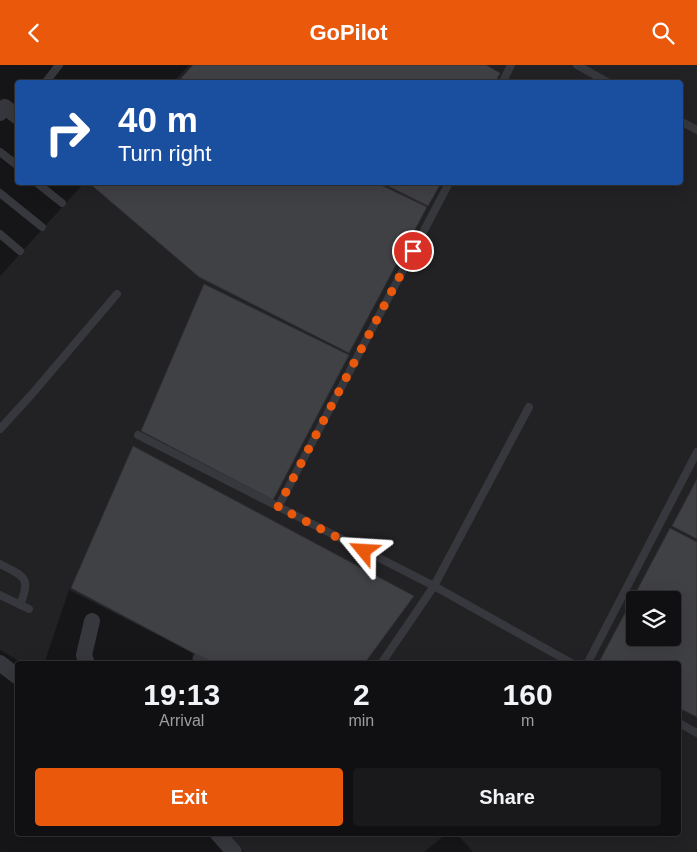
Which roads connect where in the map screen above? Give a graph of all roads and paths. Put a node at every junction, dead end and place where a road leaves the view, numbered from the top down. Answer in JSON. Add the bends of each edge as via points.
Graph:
{"nodes":[{"id":1,"x":59,"y":65,"type":"edge"},
{"id":2,"x":511,"y":65,"type":"edge"},
{"id":3,"x":577,"y":65,"type":"edge"},
{"id":4,"x":46,"y":80,"type":"edge"},
{"id":5,"x":504,"y":80,"type":"edge"},
{"id":6,"x":604,"y":80,"type":"edge"},
{"id":7,"x":0,"y":113,"type":"edge"},
{"id":8,"x":15,"y":114,"type":"edge"},
{"id":9,"x":683,"y":123,"type":"edge"},
{"id":10,"x":697,"y":130,"type":"edge"},
{"id":11,"x":0,"y":152,"type":"edge"},
{"id":12,"x":15,"y":164,"type":"edge"},
{"id":13,"x":40,"y":185,"type":"edge"},
{"id":14,"x":448,"y":185,"type":"edge"},
{"id":15,"x":0,"y":193,"type":"edge"},
{"id":16,"x":62,"y":203,"type":"dead end"},
{"id":17,"x":42,"y":227,"type":"dead end"},
{"id":18,"x":0,"y":234,"type":"edge"},
{"id":19,"x":20,"y":251,"type":"dead end"},
{"id":20,"x":117,"y":294,"type":"dead end"},
{"id":21,"x":530,"y":407,"type":"dead end"},
{"id":22,"x":0,"y":429,"type":"edge"},
{"id":23,"x":138,"y":435,"type":"dead end"},
{"id":24,"x":697,"y":452,"type":"edge"},
{"id":25,"x":278,"y":507,"type":"junction"},
{"id":26,"x":0,"y":564,"type":"edge"},
{"id":27,"x":434,"y":586,"type":"junction"},
{"id":28,"x":0,"y":595,"type":"edge"},
{"id":29,"x":20,"y":605,"type":"junction"},
{"id":30,"x":28,"y":609,"type":"dead end"},
{"id":31,"x":92,"y":621,"type":"dead end"},
{"id":32,"x":197,"y":657,"type":"dead end"},
{"id":33,"x":86,"y":661,"type":"edge"},
{"id":34,"x":204,"y":661,"type":"edge"},
{"id":35,"x":383,"y":661,"type":"edge"},
{"id":36,"x":568,"y":661,"type":"edge"},
{"id":37,"x":589,"y":661,"type":"edge"},
{"id":38,"x":0,"y":663,"type":"edge"},
{"id":39,"x":15,"y":675,"type":"edge"},
{"id":40,"x":681,"y":724,"type":"edge"},
{"id":41,"x":697,"y":733,"type":"edge"},
{"id":42,"x":220,"y":836,"type":"edge"},
{"id":43,"x":234,"y":852,"type":"edge"}],
"edges":[{"from":1,"to":4,"type":"lane"},
{"from":2,"to":5,"type":"lane"},
{"from":3,"to":6,"type":"lane"},
{"from":7,"to":8,"type":"street","via":[[5,107]]},
{"from":9,"to":10,"type":"lane"},
{"from":11,"to":12,"type":"lane"},
{"from":13,"to":16,"type":"lane"},
{"from":14,"to":25,"type":"lane"},
{"from":15,"to":17,"type":"lane"},
{"from":18,"to":19,"type":"lane"},
{"from":20,"to":22,"type":"lane"},
{"from":21,"to":27,"type":"lane"},
{"from":23,"to":25,"type":"lane"},
{"from":24,"to":37,"type":"lane"},
{"from":25,"to":27,"type":"lane"},
{"from":26,"to":29,"type":"lane","via":[[23,577],[26,583]]},
{"from":27,"to":35,"type":"lane"},
{"from":27,"to":36,"type":"lane"},
{"from":28,"to":29,"type":"lane"},
{"from":29,"to":30,"type":"lane"},
{"from":31,"to":33,"type":"street","via":[[84,655]]},
{"from":32,"to":34,"type":"lane"},
{"from":38,"to":39,"type":"street"},
{"from":40,"to":41,"type":"lane"},
{"from":42,"to":43,"type":"street"}]}
